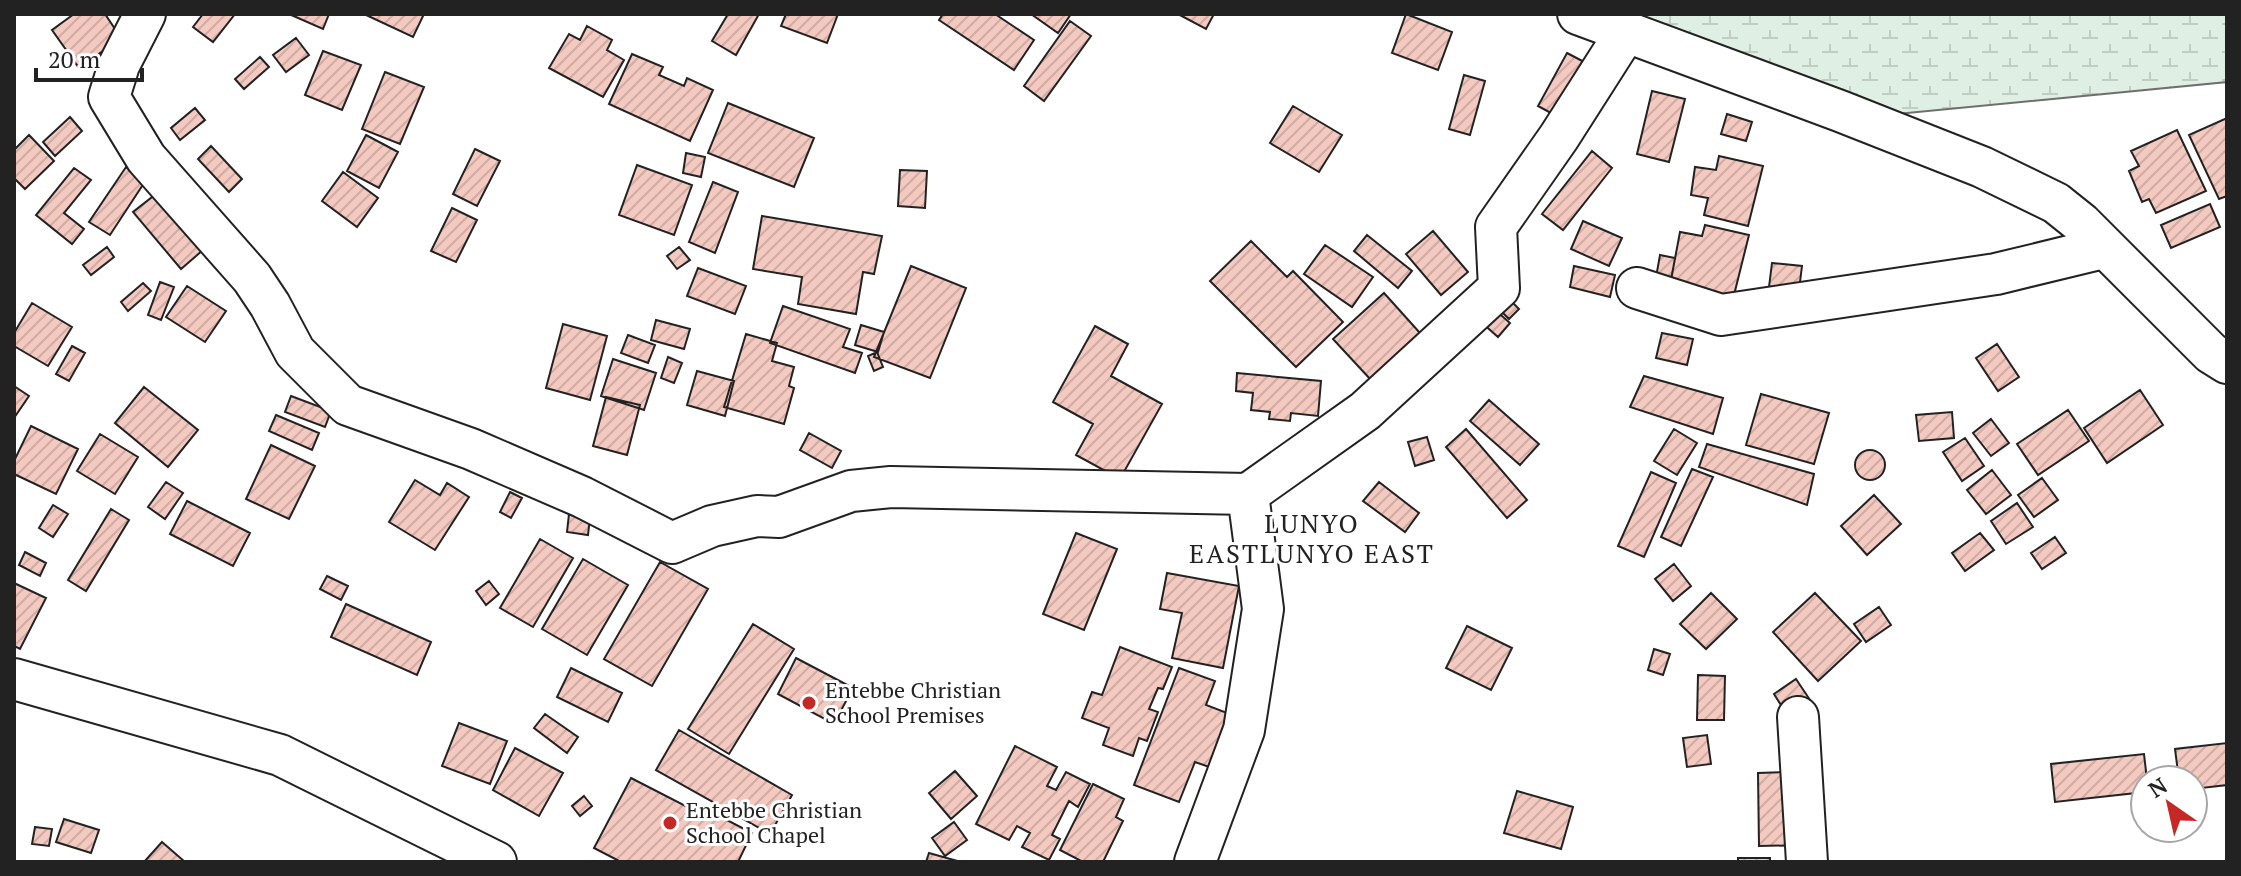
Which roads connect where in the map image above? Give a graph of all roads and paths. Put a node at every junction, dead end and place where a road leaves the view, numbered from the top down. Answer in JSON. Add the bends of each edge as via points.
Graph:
{"nodes":[{"id":1,"x":145,"y":14,"type":"edge"},
{"id":2,"x":1578,"y":14,"type":"edge"},
{"id":3,"x":1626,"y":32,"type":"junction"},
{"id":4,"x":2103,"y":248,"type":"junction"},
{"id":5,"x":1637,"y":288,"type":"dead end"},
{"id":6,"x":2227,"y":363,"type":"edge"},
{"id":7,"x":1248,"y":494,"type":"junction"},
{"id":8,"x":14,"y":679,"type":"edge"},
{"id":9,"x":1798,"y":717,"type":"dead end"},
{"id":10,"x":496,"y":862,"type":"edge"},
{"id":11,"x":1195,"y":862,"type":"edge"},
{"id":12,"x":1807,"y":862,"type":"edge"}],
"edges":[{"from":1,"to":7,"type":"street","via":[[109,97],[146,158],[252,278],[295,352],[348,405],[471,449],[672,543],[712,526],[779,517],[851,491],[891,487]]},
{"from":2,"to":3,"type":"street"},
{"from":3,"to":4,"type":"street","via":[[1982,167],[2056,203]]},
{"from":3,"to":7,"type":"street","via":[[1496,227],[1499,288],[1365,411]]},
{"from":4,"to":5,"type":"street","via":[[1996,274],[1721,315]]},
{"from":4,"to":6,"type":"street"},
{"from":7,"to":11,"type":"street","via":[[1263,609],[1244,730]]},
{"from":8,"to":10,"type":"street","via":[[280,755]]},
{"from":9,"to":12,"type":"street"}]}
